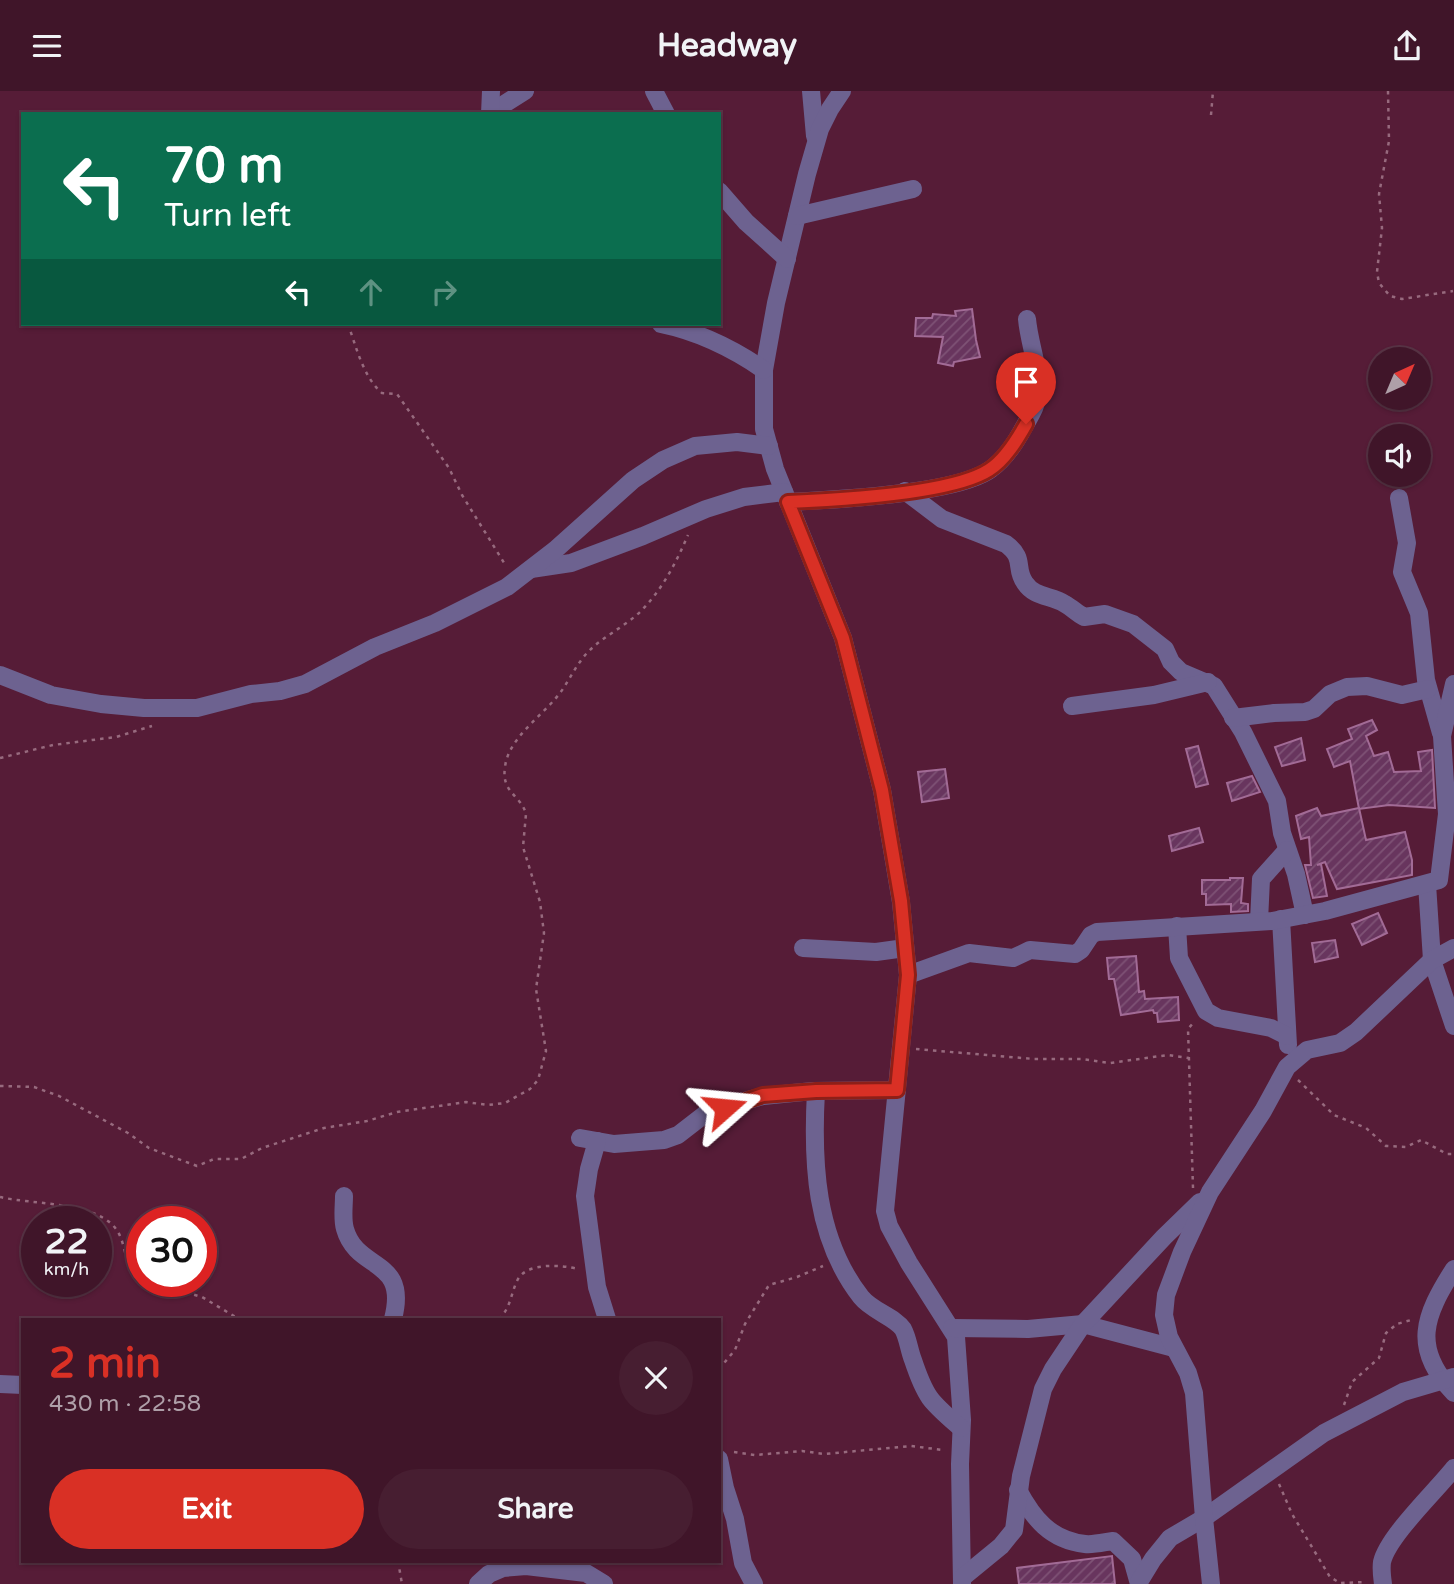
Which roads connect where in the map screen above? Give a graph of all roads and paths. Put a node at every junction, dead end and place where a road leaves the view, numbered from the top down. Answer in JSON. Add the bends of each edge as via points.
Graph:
{"nodes":[{"id":1,"x":491,"y":91,"type":"edge"},
{"id":2,"x":526,"y":91,"type":"edge"},
{"id":3,"x":654,"y":91,"type":"edge"},
{"id":4,"x":811,"y":91,"type":"edge"},
{"id":5,"x":842,"y":91,"type":"edge"},
{"id":6,"x":1213,"y":91,"type":"edge"},
{"id":7,"x":1388,"y":91,"type":"edge"},
{"id":8,"x":490,"y":112,"type":"edge"},
{"id":9,"x":492,"y":112,"type":"edge"},
{"id":10,"x":665,"y":112,"type":"edge"},
{"id":11,"x":1211,"y":115,"type":"dead end"},
{"id":12,"x":815,"y":145,"type":"junction"},
{"id":13,"x":913,"y":189,"type":"dead end"},
{"id":14,"x":721,"y":193,"type":"edge"},
{"id":15,"x":797,"y":216,"type":"junction"},
{"id":16,"x":787,"y":260,"type":"junction"},
{"id":17,"x":1453,"y":291,"type":"edge"},
{"id":18,"x":1027,"y":319,"type":"dead end"},
{"id":19,"x":349,"y":326,"type":"edge"},
{"id":20,"x":667,"y":326,"type":"edge"},
{"id":21,"x":696,"y":326,"type":"edge"},
{"id":22,"x":707,"y":337,"type":"junction"},
{"id":23,"x":764,"y":370,"type":"junction"},
{"id":24,"x":769,"y":446,"type":"junction"},
{"id":25,"x":905,"y":491,"type":"junction"},
{"id":26,"x":786,"y":497,"type":"junction"},
{"id":27,"x":1399,"y":498,"type":"dead end"},
{"id":28,"x":697,"y":512,"type":"junction"},
{"id":29,"x":529,"y":570,"type":"junction"},
{"id":30,"x":514,"y":581,"type":"junction"},
{"id":31,"x":0,"y":675,"type":"edge"},
{"id":32,"x":1208,"y":682,"type":"junction"},
{"id":33,"x":1454,"y":684,"type":"edge"},
{"id":34,"x":1428,"y":689,"type":"junction"},
{"id":35,"x":1072,"y":706,"type":"dead end"},
{"id":36,"x":1233,"y":718,"type":"junction"},
{"id":37,"x":155,"y":725,"type":"dead end"},
{"id":38,"x":1442,"y":736,"type":"junction"},
{"id":39,"x":0,"y":758,"type":"edge"},
{"id":40,"x":1287,"y":850,"type":"junction"},
{"id":41,"x":1427,"y":884,"type":"junction"},
{"id":42,"x":1305,"y":915,"type":"junction"},
{"id":43,"x":1281,"y":919,"type":"junction"},
{"id":44,"x":1259,"y":921,"type":"junction"},
{"id":45,"x":1177,"y":926,"type":"junction"},
{"id":46,"x":803,"y":948,"type":"dead end"},
{"id":47,"x":905,"y":948,"type":"junction"},
{"id":48,"x":1454,"y":948,"type":"edge"},
{"id":49,"x":1432,"y":960,"type":"junction"},
{"id":50,"x":908,"y":975,"type":"junction"},
{"id":51,"x":1209,"y":1014,"type":"junction"},
{"id":52,"x":1454,"y":1026,"type":"edge"},
{"id":53,"x":1287,"y":1036,"type":"junction"},
{"id":54,"x":902,"y":1048,"type":"junction"},
{"id":55,"x":1189,"y":1058,"type":"junction"},
{"id":56,"x":1287,"y":1067,"type":"junction"},
{"id":57,"x":0,"y":1086,"type":"edge"},
{"id":58,"x":897,"y":1090,"type":"junction"},
{"id":59,"x":816,"y":1091,"type":"junction"},
{"id":60,"x":1454,"y":1154,"type":"edge"},
{"id":61,"x":1210,"y":1192,"type":"junction"},
{"id":62,"x":344,"y":1196,"type":"dead end"},
{"id":63,"x":0,"y":1197,"type":"edge"},
{"id":64,"x":1192,"y":1209,"type":"junction"},
{"id":65,"x":126,"y":1258,"type":"edge"},
{"id":66,"x":838,"y":1258,"type":"junction"},
{"id":67,"x":1454,"y":1269,"type":"edge"},
{"id":68,"x":595,"y":1274,"type":"junction"},
{"id":69,"x":202,"y":1297,"type":"edge"},
{"id":70,"x":1430,"y":1314,"type":"junction"},
{"id":71,"x":237,"y":1318,"type":"edge"},
{"id":72,"x":393,"y":1318,"type":"edge"},
{"id":73,"x":500,"y":1318,"type":"edge"},
{"id":74,"x":607,"y":1318,"type":"edge"},
{"id":75,"x":1083,"y":1324,"type":"junction"},
{"id":76,"x":952,"y":1328,"type":"junction"},
{"id":77,"x":1174,"y":1348,"type":"junction"},
{"id":78,"x":721,"y":1366,"type":"edge"},
{"id":79,"x":1450,"y":1383,"type":"edge"},
{"id":80,"x":0,"y":1384,"type":"edge"},
{"id":81,"x":21,"y":1385,"type":"edge"},
{"id":82,"x":961,"y":1428,"type":"junction"},
{"id":83,"x":1324,"y":1433,"type":"junction"},
{"id":84,"x":961,"y":1451,"type":"junction"},
{"id":85,"x":723,"y":1456,"type":"edge"},
{"id":86,"x":1275,"y":1468,"type":"junction"},
{"id":87,"x":1454,"y":1468,"type":"edge"},
{"id":88,"x":1018,"y":1490,"type":"junction"},
{"id":89,"x":1203,"y":1518,"type":"junction"},
{"id":90,"x":398,"y":1563,"type":"edge"},
{"id":91,"x":520,"y":1564,"type":"edge"},
{"id":92,"x":601,"y":1581,"type":"edge"},
{"id":93,"x":962,"y":1581,"type":"edge"},
{"id":94,"x":1382,"y":1582,"type":"edge"},
{"id":95,"x":1139,"y":1583,"type":"edge"},
{"id":96,"x":402,"y":1584,"type":"edge"},
{"id":97,"x":478,"y":1584,"type":"edge"},
{"id":98,"x":618,"y":1584,"type":"edge"},
{"id":99,"x":754,"y":1584,"type":"edge"},
{"id":100,"x":1211,"y":1584,"type":"edge"}],
"edges":[{"from":1,"to":8,"type":"street"},
{"from":2,"to":9,"type":"street"},
{"from":3,"to":10,"type":"street"},
{"from":4,"to":12,"type":"street"},
{"from":5,"to":12,"type":"street"},
{"from":6,"to":11,"type":"path"},
{"from":7,"to":17,"type":"path","via":[[1389,141],[1379,194],[1379,283],[1390,296],[1402,299]]},
{"from":12,"to":15,"type":"street"},
{"from":13,"to":15,"type":"street"},
{"from":14,"to":16,"type":"street"},
{"from":15,"to":16,"type":"street"},
{"from":16,"to":23,"type":"street"},
{"from":18,"to":25,"type":"street","via":[[1038,391],[1035,408],[1017,440],[978,477]]},
{"from":19,"to":30,"type":"path","via":[[373,383],[382,393],[397,394],[408,408],[449,468]]},
{"from":20,"to":22,"type":"street"},
{"from":21,"to":22,"type":"street"},
{"from":22,"to":23,"type":"street"},
{"from":23,"to":24,"type":"street","via":[[764,429]]},
{"from":24,"to":26,"type":"street"},
{"from":24,"to":29,"type":"street","via":[[737,442],[695,446],[663,460],[632,480]]},
{"from":25,"to":26,"type":"street"},
{"from":25,"to":32,"type":"street","via":[[942,519],[1014,550],[1023,581],[1038,595],[1066,604],[1084,617],[1105,614],[1133,624],[1165,649],[1181,672]]},
{"from":26,"to":28,"type":"street","via":[[744,497]]},
{"from":26,"to":47,"type":"street","via":[[843,638],[863,709],[882,790]]},
{"from":27,"to":34,"type":"street","via":[[1407,543],[1402,572],[1419,613]]},
{"from":28,"to":29,"type":"street","via":[[571,563]]},
{"from":28,"to":57,"type":"path","via":[[673,567],[652,598],[581,660],[557,698],[512,748],[504,768],[508,790],[525,808],[523,847],[544,933],[536,989],[545,1051],[538,1080],[530,1089],[505,1103],[466,1102],[324,1128],[241,1159],[197,1166],[149,1148],[59,1096],[34,1087]]},
{"from":29,"to":30,"type":"street"},
{"from":30,"to":31,"type":"street","via":[[435,624],[375,647],[305,684],[197,708],[100,704],[51,695]]},
{"from":32,"to":35,"type":"street"},
{"from":32,"to":36,"type":"street"},
{"from":33,"to":38,"type":"street"},
{"from":34,"to":36,"type":"street","via":[[1402,695],[1367,686],[1347,687],[1305,712]]},
{"from":34,"to":38,"type":"street"},
{"from":36,"to":40,"type":"street","via":[[1277,801]]},
{"from":37,"to":39,"type":"path","via":[[116,737]]},
{"from":38,"to":41,"type":"street","via":[[1446,826],[1440,877]]},
{"from":40,"to":42,"type":"street"},
{"from":40,"to":44,"type":"street","via":[[1261,879]]},
{"from":41,"to":42,"type":"street"},
{"from":41,"to":49,"type":"street"},
{"from":42,"to":43,"type":"street"},
{"from":43,"to":44,"type":"street"},
{"from":43,"to":53,"type":"street"},
{"from":44,"to":45,"type":"street"},
{"from":45,"to":50,"type":"street","via":[[1097,932],[1073,955],[1030,950],[1013,958],[969,953]]},
{"from":45,"to":51,"type":"street","via":[[1179,958]]},
{"from":46,"to":47,"type":"street","via":[[876,952]]},
{"from":47,"to":50,"type":"street"},
{"from":48,"to":49,"type":"street"},
{"from":49,"to":52,"type":"street"},
{"from":49,"to":56,"type":"street","via":[[1356,1032],[1340,1042],[1307,1050]]},
{"from":50,"to":54,"type":"street"},
{"from":51,"to":53,"type":"street"},
{"from":51,"to":55,"type":"path","via":[[1188,1029]]},
{"from":53,"to":56,"type":"street"},
{"from":54,"to":55,"type":"path","via":[[1110,1063],[1168,1055]]},
{"from":54,"to":58,"type":"street"},
{"from":55,"to":64,"type":"path"},
{"from":56,"to":60,"type":"path","via":[[1334,1115],[1366,1128],[1386,1146],[1406,1147],[1421,1140]]},
{"from":56,"to":61,"type":"street"},
{"from":58,"to":59,"type":"street"},
{"from":58,"to":76,"type":"street","via":[[885,1211],[909,1263]]},
{"from":59,"to":66,"type":"street","via":[[816,1180]]},
{"from":59,"to":68,"type":"street","via":[[763,1095],[709,1111],[664,1140],[614,1144],[589,1140],[585,1196]]},
{"from":61,"to":64,"type":"street"},
{"from":61,"to":77,"type":"street","via":[[1166,1295],[1165,1325]]},
{"from":62,"to":72,"type":"street","via":[[344,1229],[351,1243],[391,1276],[396,1288]]},
{"from":63,"to":65,"type":"path","via":[[100,1214],[117,1231]]},
{"from":64,"to":75,"type":"street"},
{"from":66,"to":78,"type":"path","via":[[769,1286]]},
{"from":66,"to":82,"type":"street","via":[[862,1299],[901,1327],[925,1394]]},
{"from":67,"to":70,"type":"street"},
{"from":68,"to":73,"type":"path","via":[[553,1266],[524,1272]]},
{"from":68,"to":74,"type":"street"},
{"from":69,"to":71,"type":"path"},
{"from":70,"to":79,"type":"street","via":[[1426,1344]]},
{"from":70,"to":83,"type":"path","via":[[1390,1329],[1379,1358],[1352,1382],[1341,1413]]},
{"from":75,"to":76,"type":"street"},
{"from":75,"to":77,"type":"street"},
{"from":75,"to":88,"type":"street","via":[[1043,1388]]},
{"from":76,"to":82,"type":"street","via":[[958,1353]]},
{"from":77,"to":89,"type":"street","via":[[1194,1393]]},
{"from":79,"to":83,"type":"street","via":[[1402,1392]]},
{"from":80,"to":81,"type":"street"},
{"from":82,"to":84,"type":"street"},
{"from":83,"to":86,"type":"street"},
{"from":84,"to":85,"type":"path","via":[[911,1446]]},
{"from":84,"to":93,"type":"street"},
{"from":85,"to":99,"type":"street","via":[[725,1487],[741,1555]]},
{"from":86,"to":89,"type":"street"},
{"from":86,"to":94,"type":"path","via":[[1292,1514],[1330,1577],[1340,1583]]},
{"from":87,"to":94,"type":"street","via":[[1389,1547],[1382,1563]]},
{"from":88,"to":93,"type":"street","via":[[1014,1529]]},
{"from":88,"to":95,"type":"street","via":[[1035,1519],[1060,1537],[1086,1545],[1113,1541],[1132,1559]]},
{"from":89,"to":95,"type":"street","via":[[1165,1543]]},
{"from":89,"to":100,"type":"street"},
{"from":90,"to":96,"type":"path"},
{"from":91,"to":92,"type":"street","via":[[586,1573]]},
{"from":91,"to":97,"type":"street","via":[[489,1574]]},
{"from":92,"to":98,"type":"street"}]}
